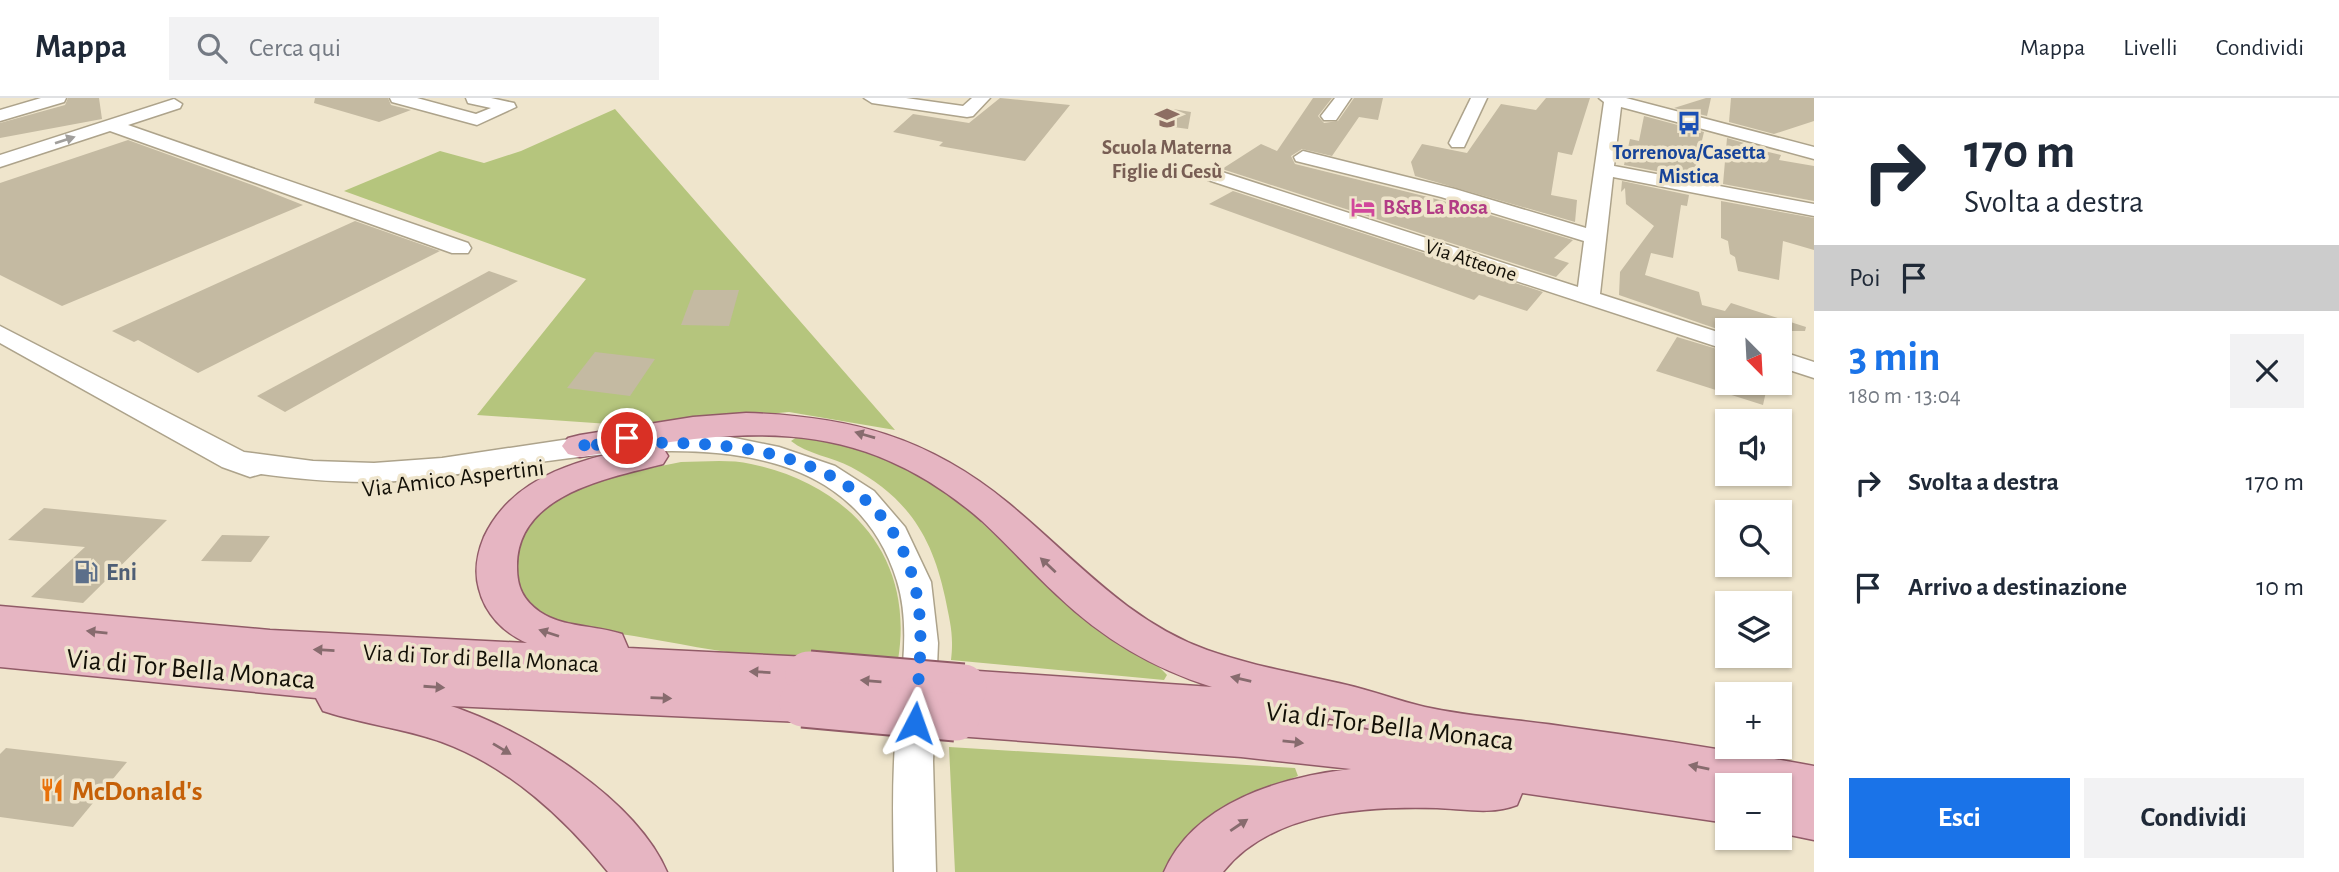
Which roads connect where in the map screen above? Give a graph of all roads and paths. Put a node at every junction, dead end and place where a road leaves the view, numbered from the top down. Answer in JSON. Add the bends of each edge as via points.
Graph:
{"nodes":[{"id":1,"x":58,"y":98,"type":"edge"},
{"id":2,"x":156,"y":98,"type":"edge"},
{"id":3,"x":398,"y":98,"type":"edge"},
{"id":4,"x":474,"y":98,"type":"edge"},
{"id":5,"x":872,"y":98,"type":"edge"},
{"id":6,"x":982,"y":98,"type":"edge"},
{"id":7,"x":1343,"y":98,"type":"edge"},
{"id":8,"x":1479,"y":98,"type":"edge"},
{"id":9,"x":1676,"y":98,"type":"edge"},
{"id":10,"x":1610,"y":99,"type":"edge"},
{"id":11,"x":1643,"y":107,"type":"junction"},
{"id":12,"x":444,"y":111,"type":"junction"},
{"id":13,"x":0,"y":116,"type":"edge"},
{"id":14,"x":1331,"y":116,"type":"dead end"},
{"id":15,"x":111,"y":125,"type":"junction"},
{"id":16,"x":1814,"y":134,"type":"edge"},
{"id":17,"x":1458,"y":142,"type":"dead end"},
{"id":18,"x":1783,"y":144,"type":"junction"},
{"id":19,"x":1814,"y":153,"type":"edge"},
{"id":20,"x":1303,"y":156,"type":"dead end"},
{"id":21,"x":0,"y":161,"type":"edge"},
{"id":22,"x":1606,"y":170,"type":"junction"},
{"id":23,"x":1215,"y":176,"type":"dead end"},
{"id":24,"x":1814,"y":210,"type":"edge"},
{"id":25,"x":1596,"y":238,"type":"junction"},
{"id":26,"x":460,"y":248,"type":"dead end"},
{"id":27,"x":1588,"y":298,"type":"junction"},
{"id":28,"x":0,"y":333,"type":"edge"},
{"id":29,"x":1715,"y":339,"type":"edge"},
{"id":30,"x":1792,"y":363,"type":"edge"},
{"id":31,"x":1814,"y":370,"type":"edge"},
{"id":32,"x":720,"y":444,"type":"junction"},
{"id":33,"x":580,"y":446,"type":"junction"},
{"id":34,"x":232,"y":460,"type":"junction"},
{"id":35,"x":0,"y":622,"type":"edge"},
{"id":36,"x":0,"y":650,"type":"edge"},
{"id":37,"x":710,"y":670,"type":"junction"},
{"id":38,"x":200,"y":671,"type":"junction"},
{"id":39,"x":806,"y":689,"type":"junction"},
{"id":40,"x":960,"y":703,"type":"junction"},
{"id":41,"x":1426,"y":727,"type":"junction"},
{"id":42,"x":1814,"y":788,"type":"edge"},
{"id":43,"x":1715,"y":800,"type":"edge"},
{"id":44,"x":1715,"y":801,"type":"edge"},
{"id":45,"x":1792,"y":812,"type":"edge"},
{"id":46,"x":1814,"y":817,"type":"edge"},
{"id":47,"x":641,"y":872,"type":"edge"},
{"id":48,"x":915,"y":872,"type":"edge"},
{"id":49,"x":1190,"y":872,"type":"edge"}],
"edges":[{"from":1,"to":13,"type":"street"},
{"from":2,"to":15,"type":"street","via":[[174,104]]},
{"from":3,"to":12,"type":"street"},
{"from":4,"to":12,"type":"street"},
{"from":4,"to":12,"type":"street","via":[[508,107],[477,120]]},
{"from":5,"to":6,"type":"street","via":[[967,113]]},
{"from":7,"to":14,"type":"street"},
{"from":8,"to":17,"type":"street"},
{"from":9,"to":11,"type":"street"},
{"from":10,"to":11,"type":"street"},
{"from":10,"to":22,"type":"street"},
{"from":11,"to":18,"type":"street"},
{"from":21,"to":15,"type":"street","one_way":true},
{"from":15,"to":26,"type":"street"},
{"from":16,"to":18,"type":"street"},
{"from":18,"to":19,"type":"street"},
{"from":20,"to":25,"type":"street"},
{"from":22,"to":24,"type":"street"},
{"from":22,"to":25,"type":"street"},
{"from":23,"to":27,"type":"street","name":"Via Atteone"},
{"from":25,"to":27,"type":"street"},
{"from":27,"to":29,"type":"street","name":"Via Atteone"},
{"from":28,"to":34,"type":"street","name":"Via Amico Aspertini"},
{"from":30,"to":31,"type":"street"},
{"from":32,"to":33,"type":"street","name":"Via Amico Aspertini"},
{"from":32,"to":34,"type":"street","name":"Via Amico Aspertini","via":[[441,484],[355,490],[295,485]]},
{"from":37,"to":32,"type":"main road","one_way":true,"via":[[534,628],[505,603],[496,571],[499,547],[511,521],[554,486],[630,460]]},
{"from":32,"to":48,"type":"street","name":"Via Amico Aspertini","via":[[782,456],[835,478],[883,521],[905,558],[916,593],[920,636],[914,747]]},
{"from":33,"to":34,"type":"street","name":"Via Amico Aspertini","via":[[378,473],[322,472]]},
{"from":41,"to":33,"type":"main road","one_way":true,"via":[[1365,706],[1230,676],[1157,646],[1095,607],[958,481],[878,439],[824,427],[751,424]]},
{"from":37,"to":35,"type":"main road","name":"Via di Tor di Bella Monaca","one_way":true,"via":[[270,647]]},
{"from":36,"to":38,"type":"main road","name":"Via di Tor Bella Monaca"},
{"from":39,"to":37,"type":"main road","name":"Via di Tor di Bella Monaca","one_way":true},
{"from":38,"to":39,"type":"main road","name":"Via di Tor Bella Monaca","one_way":true,"via":[[444,687]]},
{"from":38,"to":47,"type":"main road","one_way":true,"via":[[316,692],[473,734],[507,751],[573,802],[614,839]]},
{"from":39,"to":40,"type":"main road","name":"Via di Tor di Bella Monaca","bridge":true},
{"from":40,"to":41,"type":"main road","name":"Via di Tor Bella Monaca","via":[[1267,709]]},
{"from":40,"to":43,"type":"main road","name":"Via di Tor Bella Monaca","one_way":true,"via":[[1415,754]]},
{"from":42,"to":41,"type":"main road","name":"Via di Tor Bella Monaca","one_way":true,"via":[[1687,764]]},
{"from":49,"to":44,"type":"main road","one_way":true,"via":[[1220,839],[1251,817],[1291,803],[1371,788],[1444,786],[1656,804]]},
{"from":45,"to":46,"type":"main road"}]}
